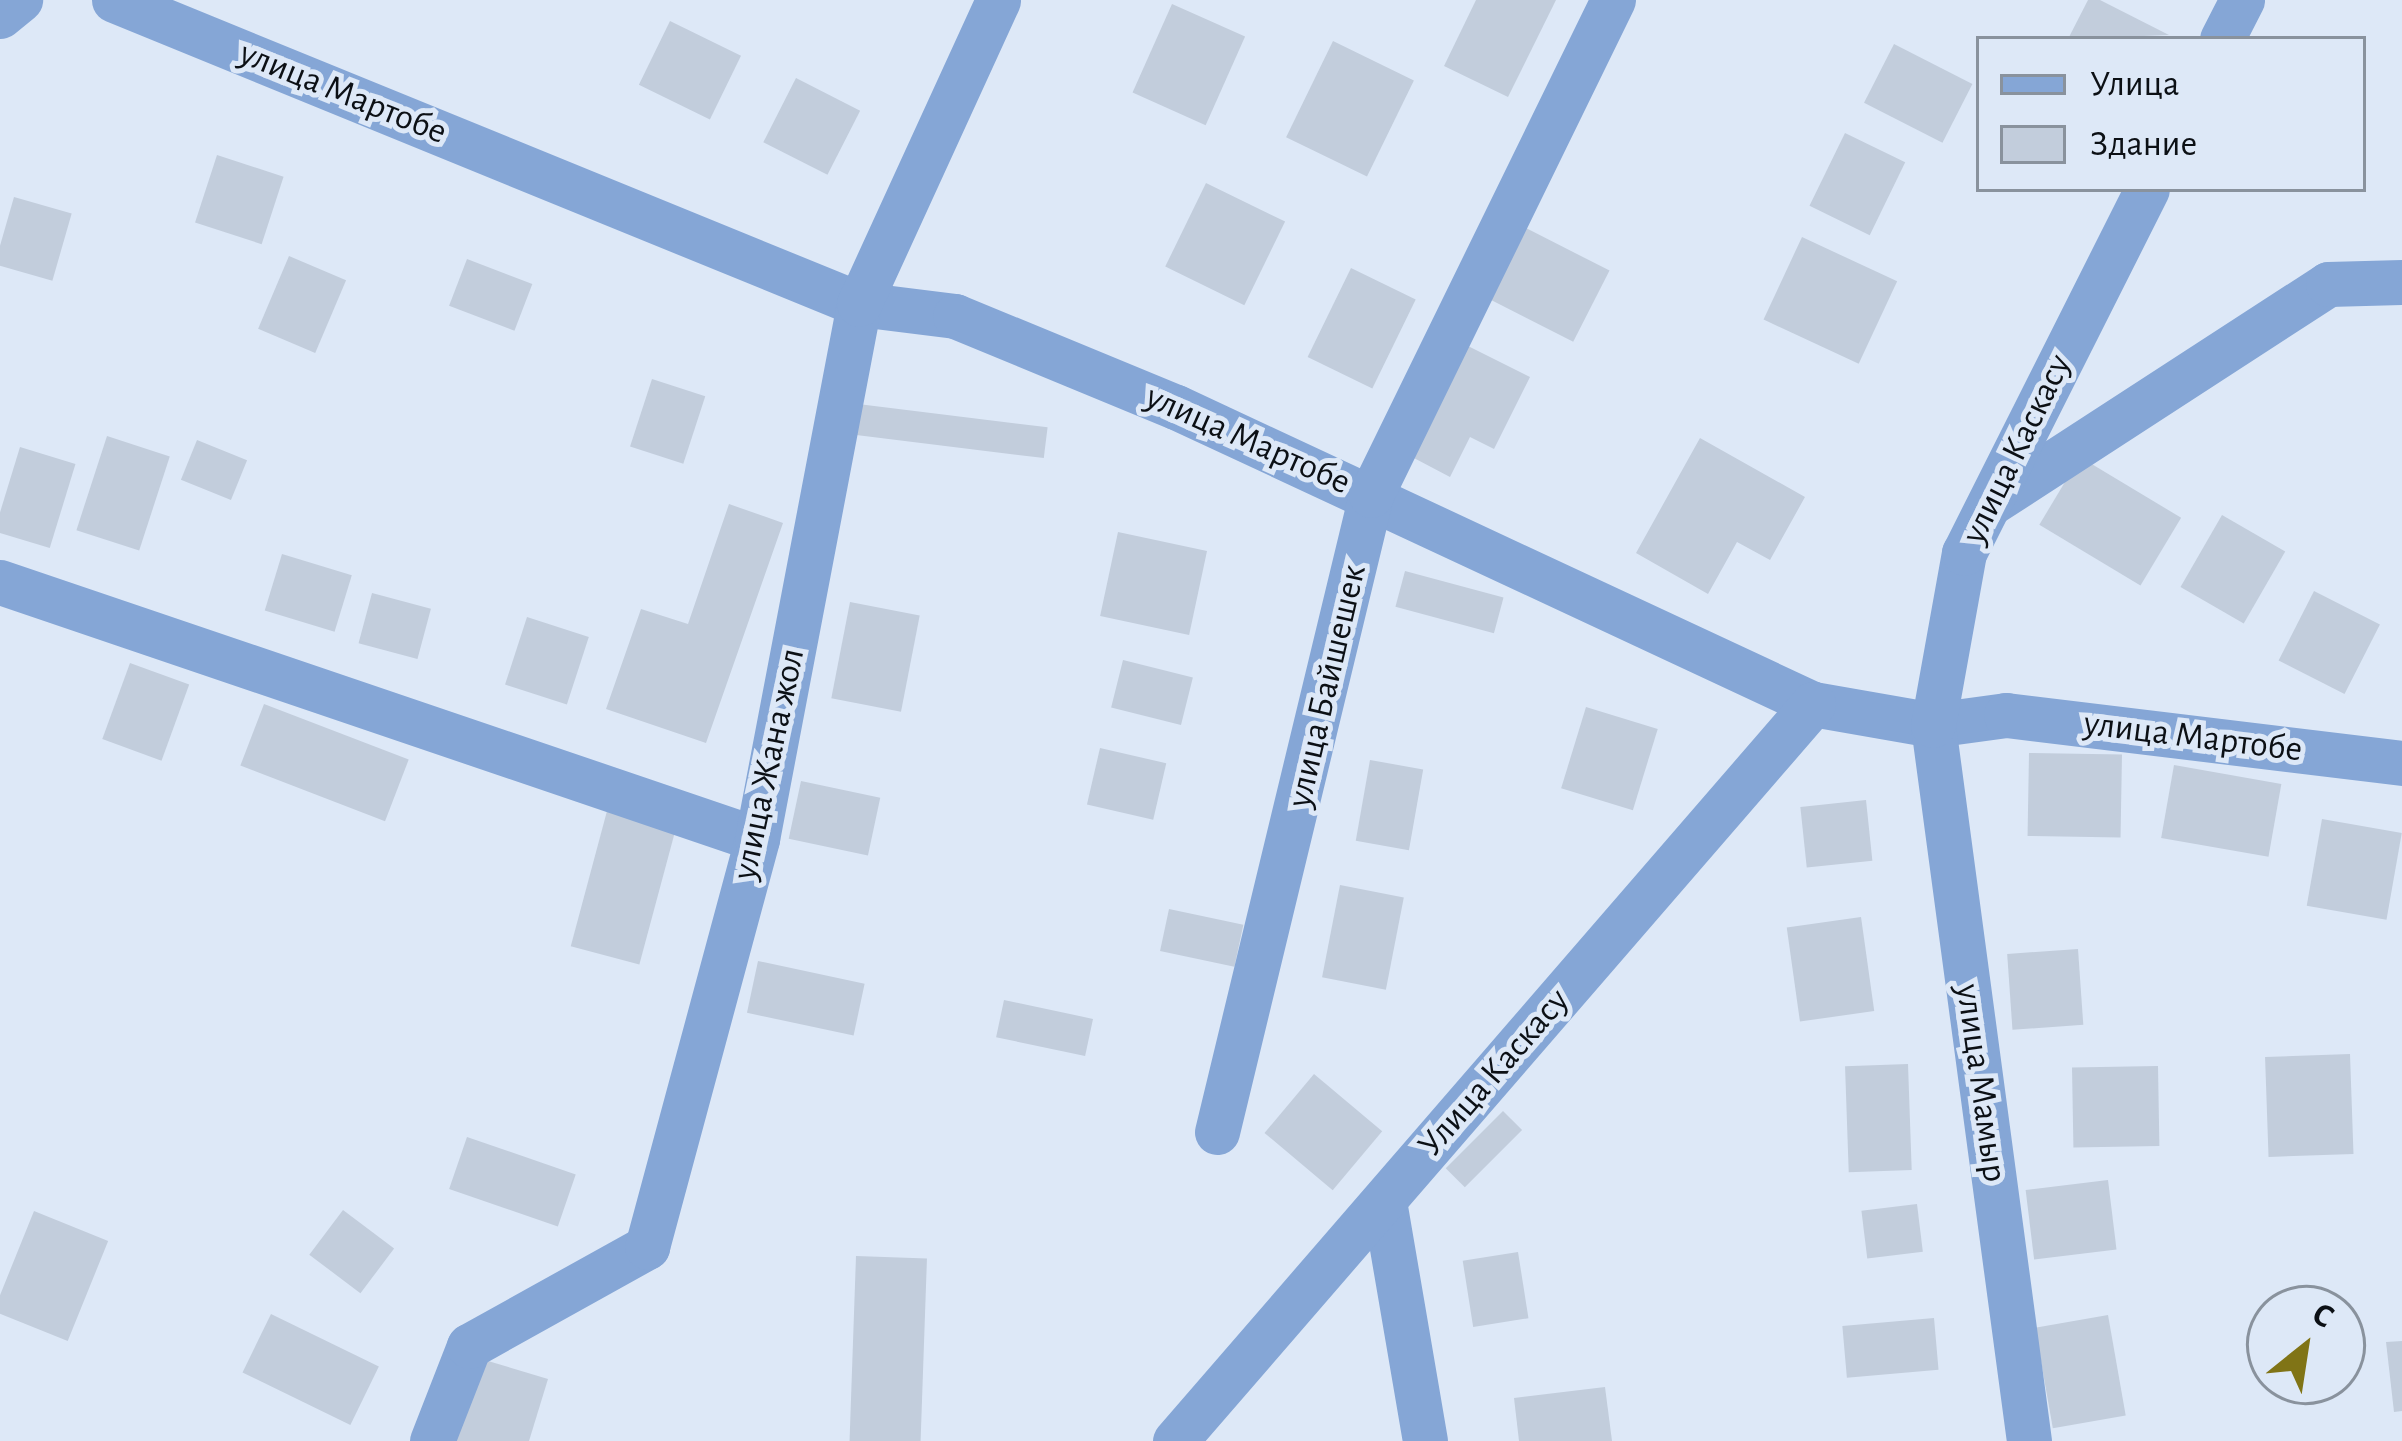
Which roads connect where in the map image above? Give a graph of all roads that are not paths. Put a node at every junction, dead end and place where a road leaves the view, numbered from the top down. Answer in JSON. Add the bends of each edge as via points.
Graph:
{"nodes":[{"id":1,"x":20,"y":0,"type":"edge"},
{"id":2,"x":114,"y":0,"type":"edge"},
{"id":3,"x":998,"y":0,"type":"edge"},
{"id":4,"x":1612,"y":0,"type":"edge"},
{"id":5,"x":2242,"y":0,"type":"edge"},
{"id":6,"x":0,"y":16,"type":"edge"},
{"id":7,"x":2224,"y":36,"type":"edge"},
{"id":8,"x":2145,"y":192,"type":"edge"},
{"id":9,"x":2402,"y":282,"type":"edge"},
{"id":10,"x":859,"y":304,"type":"junction"},
{"id":11,"x":1372,"y":495,"type":"junction"},
{"id":12,"x":1988,"y":505,"type":"junction"},
{"id":13,"x":0,"y":582,"type":"edge"},
{"id":14,"x":1813,"y":704,"type":"junction"},
{"id":15,"x":1933,"y":725,"type":"junction"},
{"id":16,"x":2402,"y":763,"type":"edge"},
{"id":17,"x":757,"y":839,"type":"junction"},
{"id":18,"x":1217,"y":1132,"type":"dead end"},
{"id":19,"x":1384,"y":1201,"type":"junction"},
{"id":20,"x":432,"y":1441,"type":"edge"},
{"id":21,"x":1175,"y":1441,"type":"edge"},
{"id":22,"x":1425,"y":1441,"type":"edge"},
{"id":23,"x":2029,"y":1441,"type":"edge"}],
"edges":[{"from":1,"to":6,"type":"street"},
{"from":2,"to":10,"type":"street","name":"улица Мартобе"},
{"from":3,"to":10,"type":"street","name":"улица Жана жол"},
{"from":4,"to":11,"type":"street","name":"улица Байшешек"},
{"from":5,"to":7,"type":"street"},
{"from":8,"to":12,"type":"street","name":"улица Каскасу"},
{"from":9,"to":12,"type":"street","via":[[2328,284]]},
{"from":10,"to":11,"type":"street","name":"улица Мартобе","via":[[955,316]]},
{"from":10,"to":17,"type":"street","name":"улица Жана жол"},
{"from":11,"to":14,"type":"street","name":"улица Мартобе"},
{"from":11,"to":18,"type":"street","name":"улица Байшешек"},
{"from":12,"to":15,"type":"street","name":"улица Каскасу","via":[[1964,553]]},
{"from":13,"to":17,"type":"street"},
{"from":14,"to":15,"type":"street","name":"улица Мартобе"},
{"from":14,"to":19,"type":"street","name":"Улица Каскасу"},
{"from":15,"to":16,"type":"street","name":"улица Мартобе","via":[[2006,715]]},
{"from":15,"to":23,"type":"street","name":"улица Мамыр"},
{"from":17,"to":20,"type":"street","name":"улица Жана жол","via":[[647,1247],[469,1346]]},
{"from":19,"to":21,"type":"street","name":"Улица Каскасу"},
{"from":19,"to":22,"type":"street"}]}
